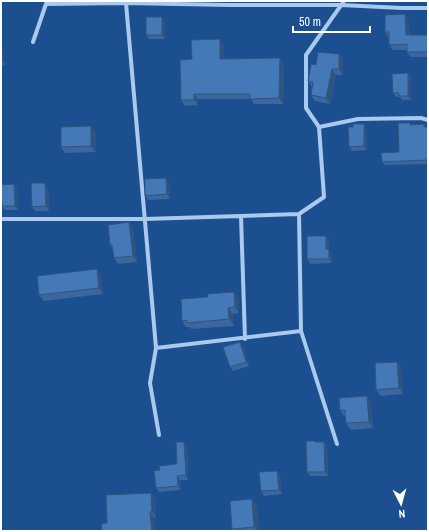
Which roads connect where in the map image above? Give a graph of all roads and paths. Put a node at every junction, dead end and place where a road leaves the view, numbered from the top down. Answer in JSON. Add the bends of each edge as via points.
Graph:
{"nodes":[{"id":1,"x":47,"y":3,"type":"edge"},
{"id":2,"x":126,"y":3,"type":"junction"},
{"id":3,"x":343,"y":3,"type":"edge"},
{"id":4,"x":428,"y":8,"type":"edge"},
{"id":5,"x":33,"y":42,"type":"dead end"},
{"id":6,"x":428,"y":120,"type":"edge"},
{"id":7,"x":319,"y":127,"type":"junction"},
{"id":8,"x":299,"y":214,"type":"junction"},
{"id":9,"x":241,"y":216,"type":"junction"},
{"id":10,"x":1,"y":219,"type":"edge"},
{"id":11,"x":145,"y":219,"type":"junction"},
{"id":12,"x":302,"y":331,"type":"junction"},
{"id":13,"x":245,"y":339,"type":"junction"},
{"id":14,"x":156,"y":348,"type":"junction"},
{"id":15,"x":159,"y":436,"type":"dead end"},
{"id":16,"x":337,"y":444,"type":"dead end"}],
"edges":[{"from":1,"to":2,"type":"street"},
{"from":1,"to":5,"type":"street"},
{"from":2,"to":3,"type":"street"},
{"from":2,"to":11,"type":"street"},
{"from":3,"to":4,"type":"street"},
{"from":3,"to":7,"type":"street","via":[[306,55],[306,108]]},
{"from":6,"to":7,"type":"street","via":[[358,119]]},
{"from":7,"to":8,"type":"street","via":[[324,197]]},
{"from":8,"to":9,"type":"street"},
{"from":8,"to":12,"type":"street"},
{"from":9,"to":11,"type":"street"},
{"from":9,"to":13,"type":"street"},
{"from":10,"to":11,"type":"street"},
{"from":11,"to":14,"type":"street"},
{"from":12,"to":13,"type":"street"},
{"from":12,"to":16,"type":"street"},
{"from":13,"to":14,"type":"street"},
{"from":14,"to":15,"type":"street","via":[[150,383]]}]}
